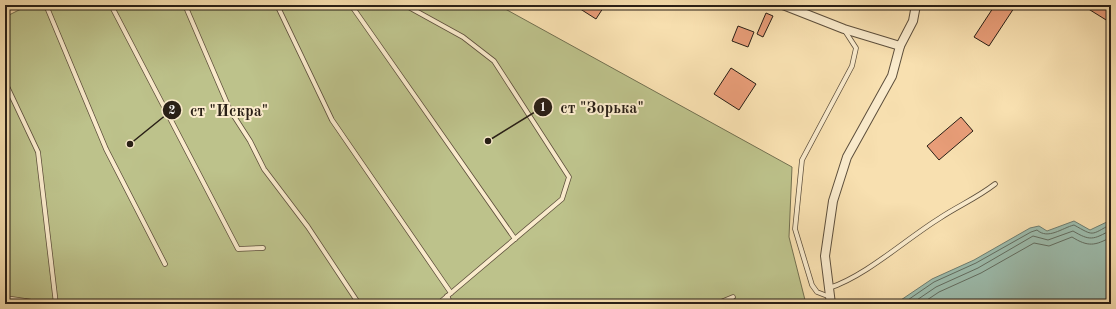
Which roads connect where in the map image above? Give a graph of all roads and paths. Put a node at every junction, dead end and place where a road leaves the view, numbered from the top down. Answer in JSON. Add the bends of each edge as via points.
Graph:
{"nodes":[{"id":1,"x":9,"y":5,"type":"edge"},
{"id":2,"x":46,"y":5,"type":"edge"},
{"id":3,"x":111,"y":5,"type":"edge"},
{"id":4,"x":185,"y":5,"type":"edge"},
{"id":5,"x":277,"y":5,"type":"edge"},
{"id":6,"x":351,"y":5,"type":"edge"},
{"id":7,"x":405,"y":5,"type":"edge"},
{"id":8,"x":783,"y":5,"type":"edge"},
{"id":9,"x":916,"y":5,"type":"edge"},
{"id":10,"x":5,"y":7,"type":"edge"},
{"id":11,"x":844,"y":29,"type":"junction"},
{"id":12,"x":900,"y":46,"type":"junction"},
{"id":13,"x":5,"y":82,"type":"edge"},
{"id":14,"x":995,"y":184,"type":"dead end"},
{"id":15,"x":515,"y":239,"type":"junction"},
{"id":16,"x":263,"y":248,"type":"dead end"},
{"id":17,"x":165,"y":264,"type":"dead end"},
{"id":18,"x":829,"y":288,"type":"junction"},
{"id":19,"x":451,"y":293,"type":"junction"},
{"id":20,"x":447,"y":296,"type":"junction"},
{"id":21,"x":733,"y":297,"type":"dead end"},
{"id":22,"x":5,"y":298,"type":"edge"},
{"id":23,"x":830,"y":301,"type":"edge"},
{"id":24,"x":47,"y":304,"type":"edge"},
{"id":25,"x":56,"y":304,"type":"edge"},
{"id":26,"x":359,"y":304,"type":"edge"},
{"id":27,"x":438,"y":304,"type":"edge"},
{"id":28,"x":451,"y":304,"type":"edge"},
{"id":29,"x":716,"y":304,"type":"edge"}],
"edges":[{"from":1,"to":10,"type":"street"},
{"from":2,"to":17,"type":"lane","via":[[106,149]]},
{"from":3,"to":16,"type":"lane","via":[[238,248]]},
{"from":4,"to":26,"type":"lane","via":[[230,110],[264,169],[308,227]]},
{"from":5,"to":19,"type":"lane","via":[[332,120]]},
{"from":6,"to":15,"type":"lane"},
{"from":7,"to":15,"type":"lane","via":[[463,37],[494,61],[569,177],[562,199]]},
{"from":8,"to":11,"type":"street"},
{"from":9,"to":12,"type":"street","via":[[912,22]]},
{"from":11,"to":12,"type":"street"},
{"from":11,"to":23,"type":"lane","via":[[856,48],[852,66],[802,160],[795,229],[812,285]]},
{"from":12,"to":18,"type":"street","via":[[892,76],[847,157],[833,201],[825,256]]},
{"from":13,"to":25,"type":"lane","via":[[38,152]]},
{"from":14,"to":18,"type":"lane","via":[[853,277]]},
{"from":15,"to":19,"type":"lane"},
{"from":18,"to":23,"type":"street"},
{"from":19,"to":20,"type":"lane"},
{"from":20,"to":27,"type":"lane"},
{"from":20,"to":28,"type":"lane"},
{"from":21,"to":29,"type":"lane"},
{"from":22,"to":24,"type":"lane"}]}
